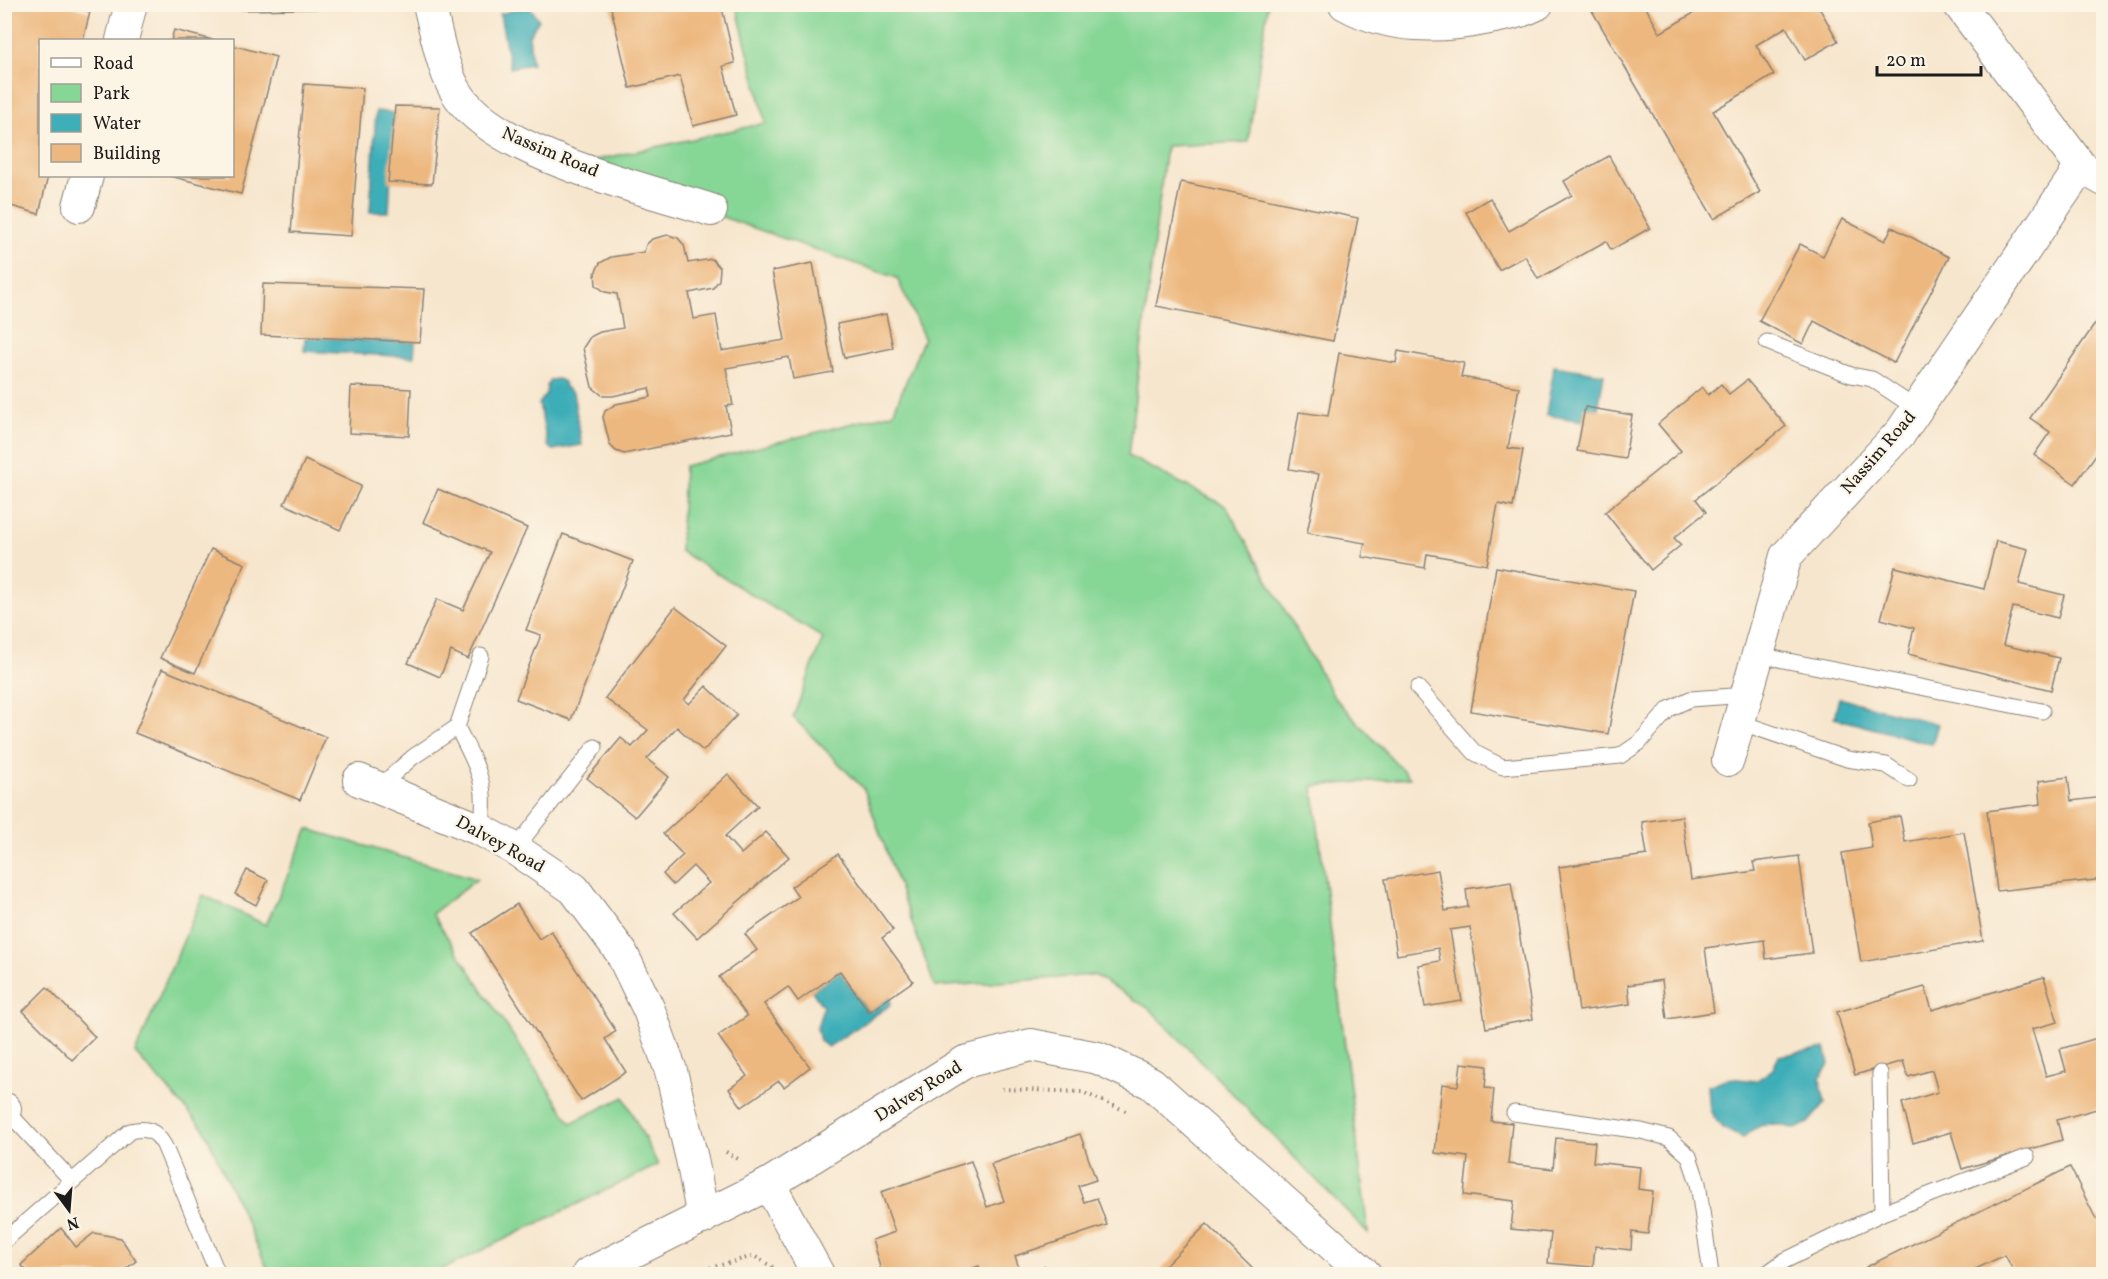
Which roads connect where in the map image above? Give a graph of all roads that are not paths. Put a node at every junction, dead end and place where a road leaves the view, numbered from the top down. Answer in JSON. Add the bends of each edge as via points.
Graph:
{"nodes":[{"id":1,"x":131,"y":4,"type":"edge"},
{"id":2,"x":429,"y":4,"type":"edge"},
{"id":3,"x":1345,"y":4,"type":"edge"},
{"id":4,"x":1537,"y":4,"type":"edge"},
{"id":5,"x":1959,"y":4,"type":"edge"},
{"id":6,"x":122,"y":39,"type":"edge"},
{"id":7,"x":2096,"y":174,"type":"edge"},
{"id":8,"x":87,"y":177,"type":"edge"},
{"id":9,"x":79,"y":206,"type":"dead end"},
{"id":10,"x":711,"y":210,"type":"dead end"},
{"id":11,"x":1767,"y":342,"type":"dead end"},
{"id":12,"x":1917,"y":409,"type":"junction"},
{"id":13,"x":1758,"y":655,"type":"junction"},
{"id":14,"x":481,"y":656,"type":"dead end"},
{"id":15,"x":1418,"y":688,"type":"dead end"},
{"id":16,"x":1743,"y":708,"type":"junction"},
{"id":17,"x":2042,"y":711,"type":"dead end"},
{"id":18,"x":457,"y":727,"type":"junction"},
{"id":19,"x":595,"y":747,"type":"dead end"},
{"id":20,"x":1728,"y":760,"type":"dead end"},
{"id":21,"x":1909,"y":780,"type":"dead end"},
{"id":22,"x":369,"y":784,"type":"joint"},
{"id":23,"x":481,"y":830,"type":"junction"},
{"id":24,"x":514,"y":849,"type":"junction"},
{"id":25,"x":1880,"y":1073,"type":"dead end"},
{"id":26,"x":4,"y":1109,"type":"edge"},
{"id":27,"x":1514,"y":1113,"type":"dead end"},
{"id":28,"x":2027,"y":1157,"type":"dead end"},
{"id":29,"x":72,"y":1181,"type":"junction"},
{"id":30,"x":769,"y":1184,"type":"junction"},
{"id":31,"x":1882,"y":1213,"type":"junction"},
{"id":32,"x":704,"y":1218,"type":"junction"},
{"id":33,"x":4,"y":1241,"type":"edge"},
{"id":34,"x":218,"y":1275,"type":"edge"},
{"id":35,"x":588,"y":1275,"type":"edge"},
{"id":36,"x":818,"y":1275,"type":"edge"},
{"id":37,"x":1365,"y":1275,"type":"edge"},
{"id":38,"x":1711,"y":1275,"type":"edge"},
{"id":39,"x":1766,"y":1275,"type":"edge"}],
"edges":[{"from":1,"to":6,"type":"street"},
{"from":2,"to":10,"type":"street","name":"Nassim Road","via":[[444,61],[458,95],[478,118],[505,136],[568,165]]},
{"from":3,"to":4,"type":"street","via":[[1364,15],[1421,26],[1481,20],[1522,12]]},
{"from":5,"to":7,"type":"street","name":"Nassim Road"},
{"from":7,"to":12,"type":"street","name":"Nassim Road"},
{"from":8,"to":9,"type":"street"},
{"from":11,"to":12,"type":"lane","via":[[1851,375],[1872,379]]},
{"from":12,"to":13,"type":"street","name":"Nassim Road","via":[[1901,432],[1786,556]]},
{"from":13,"to":16,"type":"street","name":"Nassim Road"},
{"from":13,"to":17,"type":"lane"},
{"from":14,"to":18,"type":"lane"},
{"from":15,"to":16,"type":"lane","via":[[1475,753],[1503,767],[1620,756],[1639,743],[1669,709],[1689,699]]},
{"from":16,"to":20,"type":"street","name":"Nassim Road"},
{"from":16,"to":21,"type":"lane","via":[[1847,759],[1886,765]]},
{"from":18,"to":22,"type":"lane"},
{"from":18,"to":23,"type":"lane","via":[[481,777]]},
{"from":19,"to":24,"type":"lane"},
{"from":22,"to":23,"type":"street","name":"Dalvey Road"},
{"from":23,"to":24,"type":"street","name":"Dalvey Road"},
{"from":24,"to":32,"type":"street","name":"Dalvey Road","via":[[574,889],[621,952],[649,1010],[671,1071]]},
{"from":25,"to":31,"type":"lane"},
{"from":26,"to":29,"type":"lane"},
{"from":27,"to":38,"type":"lane","via":[[1669,1138],[1689,1155],[1698,1183]]},
{"from":28,"to":31,"type":"lane"},
{"from":29,"to":33,"type":"lane"},
{"from":29,"to":34,"type":"lane","via":[[130,1131],[143,1128],[157,1134]]},
{"from":30,"to":32,"type":"street","name":"Dalvey Road"},
{"from":30,"to":36,"type":"street"},
{"from":30,"to":37,"type":"street","name":"Dalvey Road","via":[[965,1062],[1031,1044],[1098,1058],[1151,1083]]},
{"from":31,"to":39,"type":"lane","via":[[1784,1261]]},
{"from":32,"to":35,"type":"street","name":"Dalvey Road"}]}
